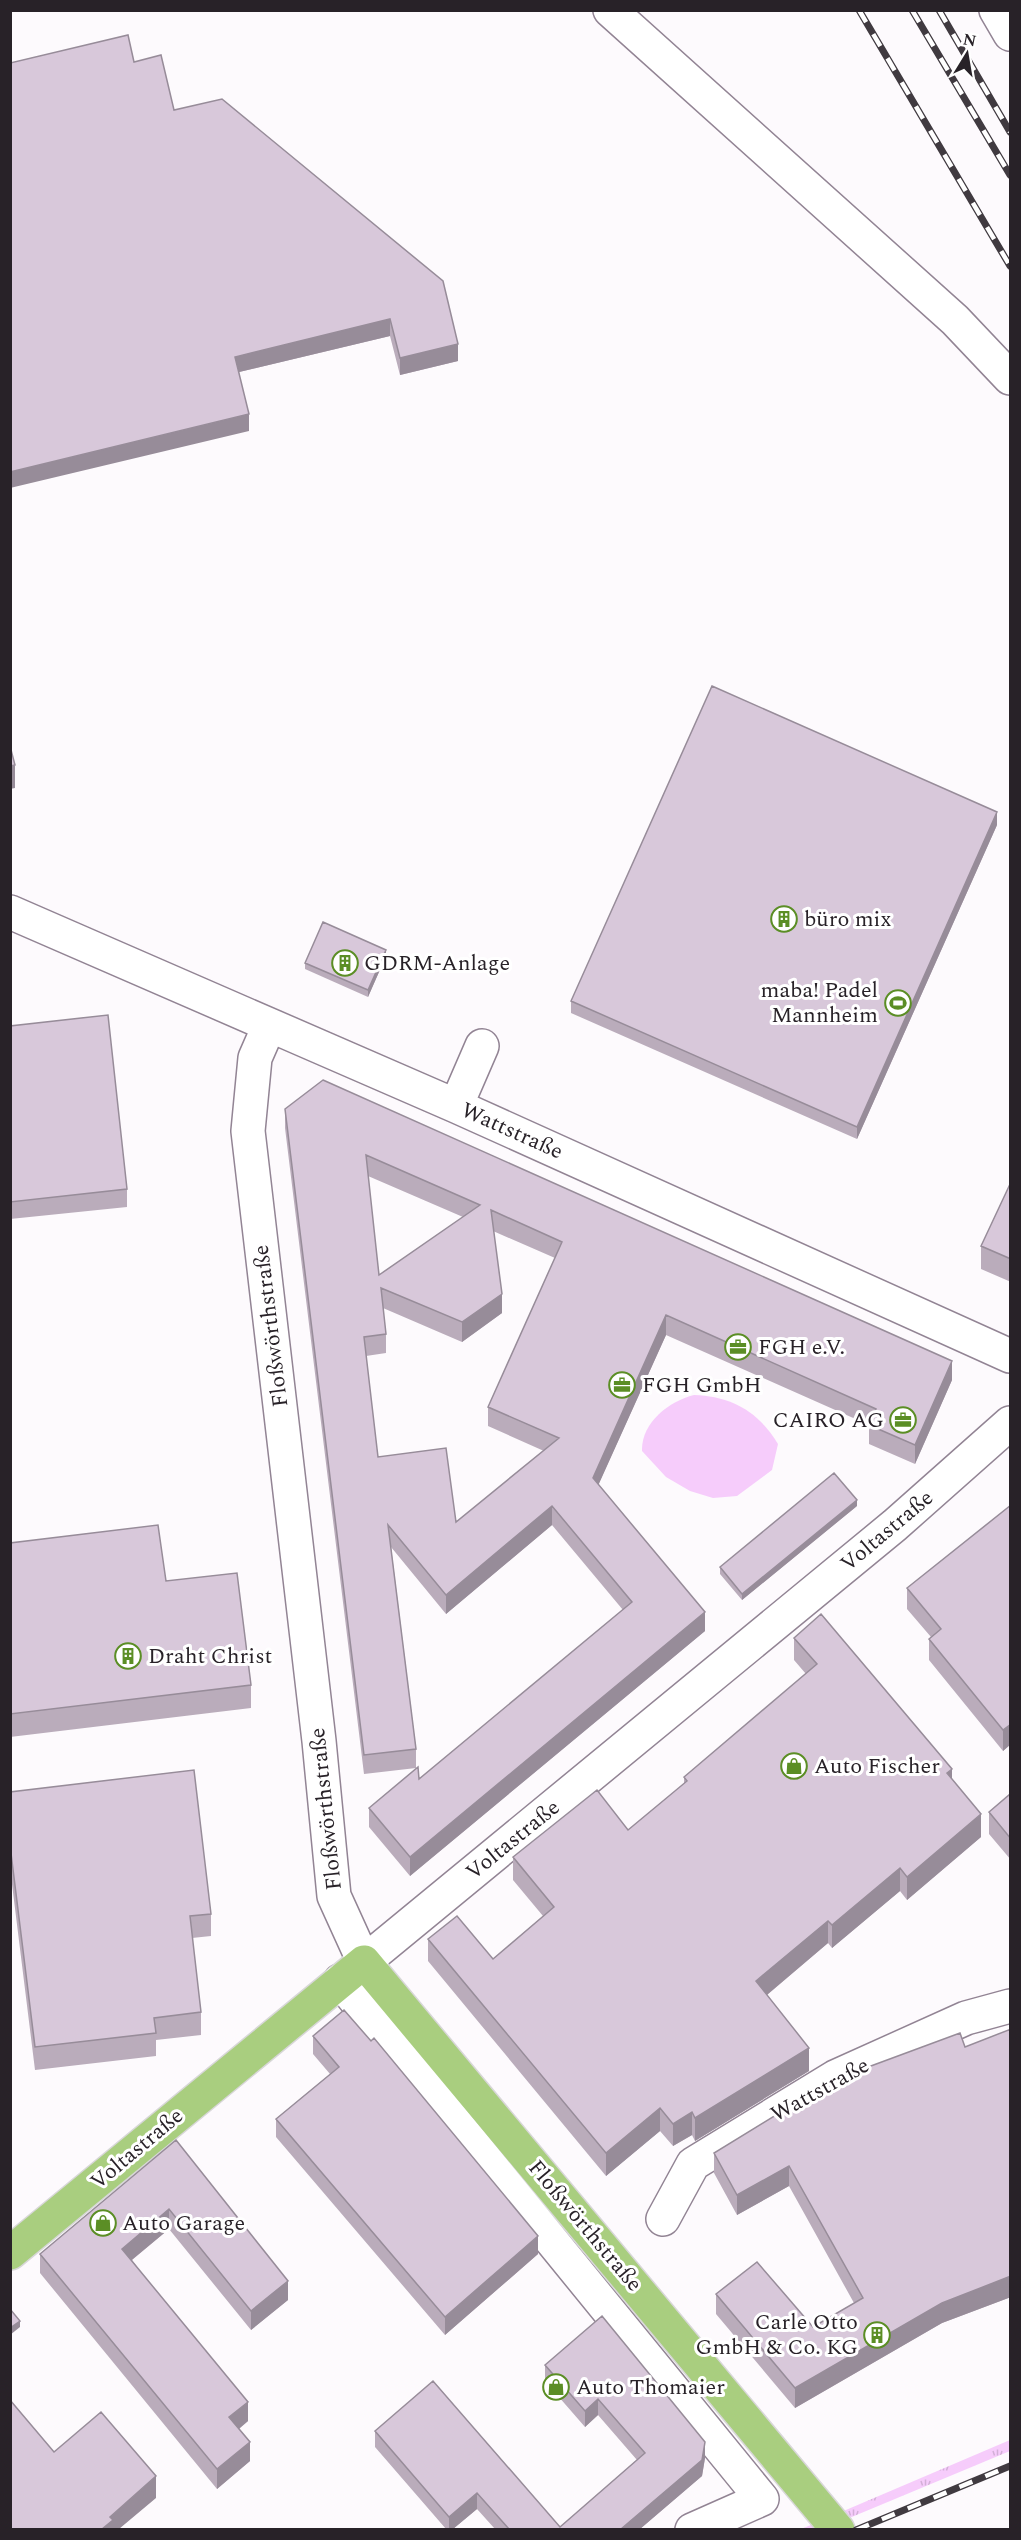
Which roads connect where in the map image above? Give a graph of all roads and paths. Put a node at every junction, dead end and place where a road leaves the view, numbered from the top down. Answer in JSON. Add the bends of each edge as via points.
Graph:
{"nodes":[{"id":1,"x":610,"y":10,"type":"edge"},
{"id":2,"x":996,"y":10,"type":"edge"},
{"id":3,"x":1011,"y":34,"type":"edge"},
{"id":4,"x":1011,"y":378,"type":"edge"},
{"id":5,"x":10,"y":912,"type":"edge"},
{"id":6,"x":269,"y":1026,"type":"junction"},
{"id":7,"x":482,"y":1047,"type":"dead end"},
{"id":8,"x":456,"y":1106,"type":"junction"},
{"id":9,"x":1011,"y":1356,"type":"edge"},
{"id":10,"x":1011,"y":1423,"type":"edge"},
{"id":11,"x":352,"y":1972,"type":"junction"},
{"id":12,"x":1011,"y":2006,"type":"edge"},
{"id":13,"x":663,"y":2219,"type":"dead end"},
{"id":14,"x":10,"y":2253,"type":"edge"},
{"id":15,"x":692,"y":2529,"type":"edge"},
{"id":16,"x":838,"y":2529,"type":"edge"}],
"edges":[{"from":1,"to":4,"type":"street","via":[[955,320]]},
{"from":2,"to":3,"type":"street"},
{"from":5,"to":6,"type":"street","name":"Wattstraße"},
{"from":6,"to":8,"type":"street","name":"Wattstraße"},
{"from":6,"to":11,"type":"street","name":"Floßwörthstraße","via":[[255,1058],[248,1131],[334,1896]]},
{"from":7,"to":8,"type":"street"},
{"from":8,"to":9,"type":"street","name":"Wattstraße"},
{"from":10,"to":11,"type":"street","name":"Voltastraße","via":[[895,1525]]},
{"from":11,"to":14,"type":"main road","name":"Voltastraße"},
{"from":11,"to":15,"type":"street","name":"Floßwörthstraße","via":[[584,2279],[762,2499]]},
{"from":11,"to":16,"type":"main road","name":"Floßwörthstraße","via":[[599,2243]]},
{"from":12,"to":13,"type":"street","name":"Wattstraße","via":[[966,2018],[835,2077],[693,2164]]}]}
